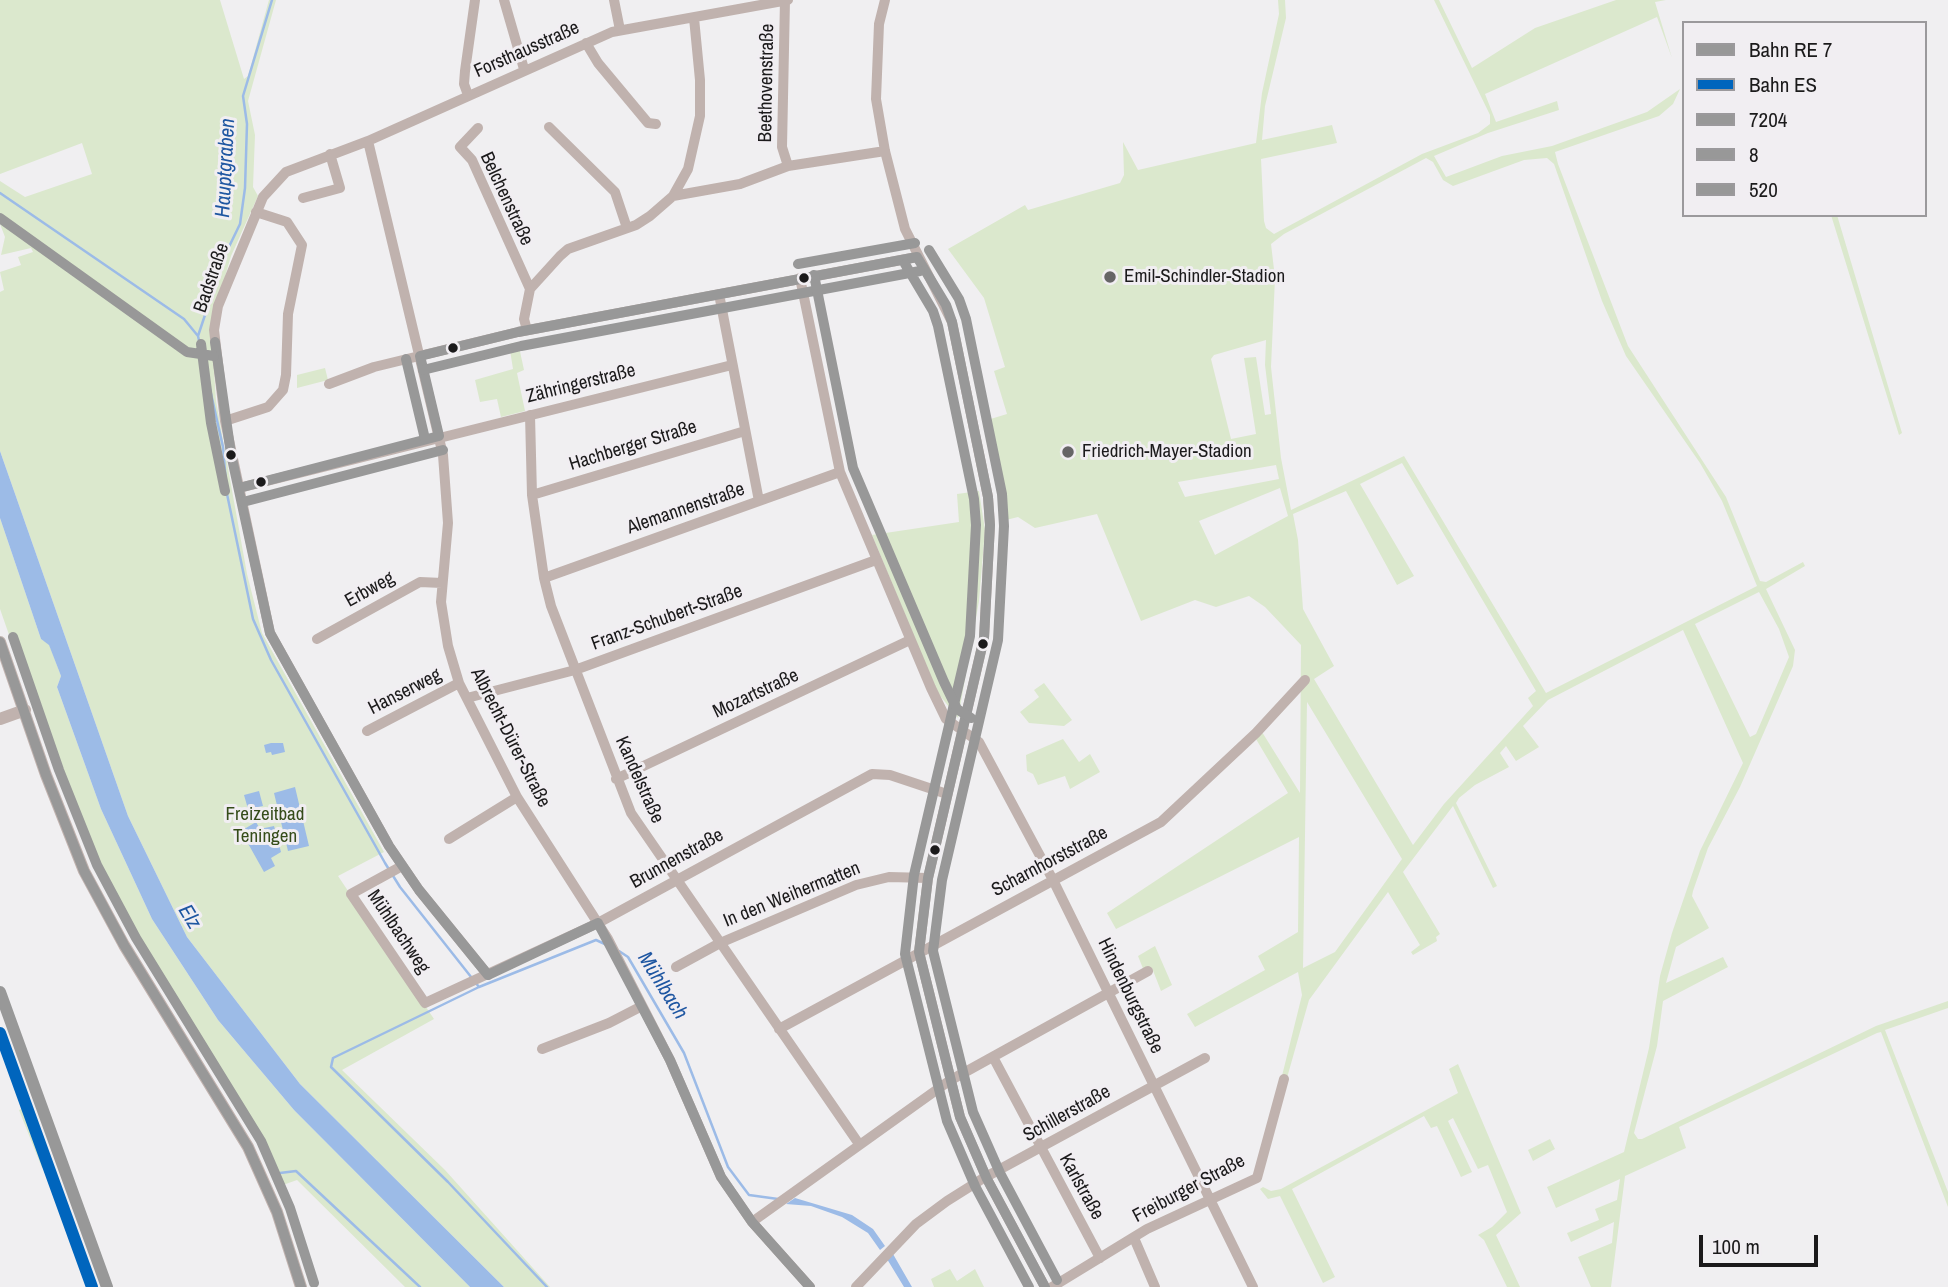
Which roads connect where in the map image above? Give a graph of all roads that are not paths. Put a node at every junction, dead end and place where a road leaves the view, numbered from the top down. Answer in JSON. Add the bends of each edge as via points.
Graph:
{"nodes":[{"id":1,"x":475,"y":0,"type":"edge"},
{"id":2,"x":504,"y":0,"type":"edge"},
{"id":3,"x":614,"y":0,"type":"edge"},
{"id":4,"x":716,"y":0,"type":"edge"},
{"id":5,"x":786,"y":0,"type":"edge"},
{"id":6,"x":882,"y":1,"type":"edge"},
{"id":7,"x":718,"y":12,"type":"junction"},
{"id":8,"x":694,"y":18,"type":"junction"},
{"id":9,"x":620,"y":30,"type":"junction"},
{"id":10,"x":586,"y":43,"type":"junction"},
{"id":11,"x":524,"y":69,"type":"junction"},
{"id":12,"x":468,"y":95,"type":"junction"},
{"id":13,"x":656,"y":124,"type":"dead end"},
{"id":14,"x":549,"y":127,"type":"dead end"},
{"id":15,"x":478,"y":128,"type":"dead end"},
{"id":16,"x":369,"y":141,"type":"junction"},
{"id":17,"x":884,"y":151,"type":"junction"},
{"id":18,"x":330,"y":154,"type":"junction"},
{"id":19,"x":788,"y":166,"type":"junction"},
{"id":20,"x":673,"y":196,"type":"junction"},
{"id":21,"x":263,"y":197,"type":"joint"},
{"id":22,"x":303,"y":198,"type":"dead end"},
{"id":23,"x":256,"y":212,"type":"junction"},
{"id":24,"x":627,"y":228,"type":"junction"},
{"id":25,"x":917,"y":257,"type":"junction"},
{"id":26,"x":800,"y":278,"type":"junction"},
{"id":27,"x":530,"y":289,"type":"junction"},
{"id":28,"x":719,"y":294,"type":"junction"},
{"id":29,"x":527,"y":330,"type":"junction"},
{"id":30,"x":420,"y":356,"type":"junction"},
{"id":31,"x":732,"y":365,"type":"junction"},
{"id":32,"x":329,"y":384,"type":"dead end"},
{"id":33,"x":530,"y":415,"type":"junction"},
{"id":34,"x":225,"y":421,"type":"junction"},
{"id":35,"x":745,"y":431,"type":"junction"},
{"id":36,"x":439,"y":436,"type":"junction"},
{"id":37,"x":840,"y":472,"type":"junction"},
{"id":38,"x":239,"y":488,"type":"junction"},
{"id":39,"x":532,"y":495,"type":"junction"},
{"id":40,"x":760,"y":501,"type":"junction"},
{"id":41,"x":876,"y":560,"type":"junction"},
{"id":42,"x":544,"y":578,"type":"junction"},
{"id":43,"x":442,"y":583,"type":"junction"},
{"id":44,"x":317,"y":639,"type":"dead end"},
{"id":45,"x":910,"y":640,"type":"junction"},
{"id":46,"x":0,"y":642,"type":"edge"},
{"id":47,"x":575,"y":670,"type":"junction"},
{"id":48,"x":1305,"y":681,"type":"dead end"},
{"id":49,"x":459,"y":683,"type":"junction"},
{"id":50,"x":467,"y":698,"type":"junction"},
{"id":51,"x":25,"y":710,"type":"junction"},
{"id":52,"x":0,"y":719,"type":"edge"},
{"id":53,"x":963,"y":730,"type":"junction"},
{"id":54,"x":367,"y":731,"type":"dead end"},
{"id":55,"x":616,"y":779,"type":"junction"},
{"id":56,"x":947,"y":794,"type":"junction"},
{"id":57,"x":517,"y":797,"type":"junction"},
{"id":58,"x":449,"y":839,"type":"dead end"},
{"id":59,"x":399,"y":867,"type":"junction"},
{"id":60,"x":928,"y":878,"type":"junction"},
{"id":61,"x":675,"y":880,"type":"junction"},
{"id":62,"x":1053,"y":880,"type":"junction"},
{"id":63,"x":598,"y":923,"type":"junction"},
{"id":64,"x":720,"y":943,"type":"junction"},
{"id":65,"x":919,"y":952,"type":"junction"},
{"id":66,"x":676,"y":967,"type":"dead end"},
{"id":67,"x":1149,"y":971,"type":"dead end"},
{"id":68,"x":484,"y":977,"type":"junction"},
{"id":69,"x":1109,"y":994,"type":"junction"},
{"id":70,"x":425,"y":1003,"type":"joint"},
{"id":71,"x":642,"y":1006,"type":"junction"},
{"id":72,"x":779,"y":1029,"type":"junction"},
{"id":73,"x":542,"y":1049,"type":"dead end"},
{"id":74,"x":993,"y":1057,"type":"junction"},
{"id":75,"x":1205,"y":1058,"type":"dead end"},
{"id":76,"x":1284,"y":1079,"type":"dead end"},
{"id":77,"x":949,"y":1081,"type":"junction"},
{"id":78,"x":1155,"y":1086,"type":"junction"},
{"id":79,"x":859,"y":1144,"type":"junction"},
{"id":80,"x":1040,"y":1149,"type":"junction"},
{"id":81,"x":987,"y":1179,"type":"junction"},
{"id":82,"x":1210,"y":1199,"type":"junction"},
{"id":83,"x":752,"y":1222,"type":"junction"},
{"id":84,"x":1134,"y":1238,"type":"junction"},
{"id":85,"x":1100,"y":1258,"type":"junction"},
{"id":86,"x":300,"y":1287,"type":"edge"},
{"id":87,"x":810,"y":1287,"type":"edge"},
{"id":88,"x":856,"y":1287,"type":"edge"},
{"id":89,"x":1045,"y":1287,"type":"edge"},
{"id":90,"x":1052,"y":1287,"type":"edge"},
{"id":91,"x":1155,"y":1287,"type":"edge"},
{"id":92,"x":1253,"y":1287,"type":"edge"}],
"edges":[{"from":1,"to":12,"type":"street","via":[[464,84]]},
{"from":2,"to":11,"type":"street"},
{"from":3,"to":9,"type":"street"},
{"from":4,"to":7,"type":"street"},
{"from":5,"to":7,"type":"street","name":"Forsthausstraße"},
{"from":5,"to":19,"type":"street","name":"Beethovenstraße","via":[[782,147]]},
{"from":6,"to":17,"type":"street","via":[[876,99]]},
{"from":7,"to":8,"type":"street","name":"Forsthausstraße"},
{"from":8,"to":9,"type":"street","name":"Forsthausstraße"},
{"from":8,"to":20,"type":"street","via":[[700,116],[688,169]]},
{"from":9,"to":10,"type":"street","name":"Forsthausstraße"},
{"from":10,"to":11,"type":"street","name":"Forsthausstraße"},
{"from":10,"to":13,"type":"street","via":[[651,126]]},
{"from":11,"to":12,"type":"street","name":"Forsthausstraße"},
{"from":12,"to":16,"type":"street","name":"Forsthausstraße"},
{"from":14,"to":24,"type":"street","via":[[615,192]]},
{"from":15,"to":27,"type":"street","name":"Belchenstraße","via":[[460,147],[472,160]]},
{"from":16,"to":18,"type":"street","name":"Forsthausstraße"},
{"from":16,"to":30,"type":"street","name":"Albrecht-Dürer-Straße"},
{"from":17,"to":19,"type":"street"},
{"from":17,"to":25,"type":"street"},
{"from":18,"to":21,"type":"street","name":"Forsthausstraße","via":[[286,172]]},
{"from":18,"to":22,"type":"street","via":[[340,188]]},
{"from":19,"to":20,"type":"street","via":[[740,184]]},
{"from":20,"to":24,"type":"street"},
{"from":21,"to":23,"type":"street","name":"Badstraße"},
{"from":23,"to":34,"type":"street","name":"Badstraße","via":[[228,276],[214,330]]},
{"from":23,"to":34,"type":"street","via":[[287,222],[302,245],[288,314],[286,375],[283,390],[268,407]]},
{"from":24,"to":27,"type":"street","via":[[568,249]]},
{"from":25,"to":26,"type":"street"},
{"from":25,"to":53,"type":"street","via":[[952,322],[988,498],[990,574],[985,633]]},
{"from":26,"to":28,"type":"street"},
{"from":26,"to":37,"type":"street","name":"Hindenburgstraße"},
{"from":27,"to":29,"type":"street","via":[[524,319]]},
{"from":28,"to":29,"type":"street"},
{"from":28,"to":31,"type":"street"},
{"from":29,"to":30,"type":"street"},
{"from":30,"to":32,"type":"street"},
{"from":30,"to":36,"type":"street","name":"Albrecht-Dürer-Straße"},
{"from":31,"to":33,"type":"street","name":"Zähringerstraße"},
{"from":31,"to":35,"type":"street"},
{"from":33,"to":36,"type":"street","name":"Zähringerstraße"},
{"from":33,"to":39,"type":"street","name":"Kandelstraße"},
{"from":34,"to":38,"type":"street","name":"Badstraße"},
{"from":35,"to":39,"type":"street","name":"Hachberger Straße"},
{"from":35,"to":40,"type":"street"},
{"from":36,"to":38,"type":"street","name":"Zähringerstraße"},
{"from":36,"to":43,"type":"street","name":"Albrecht-Dürer-Straße","via":[[448,523]]},
{"from":37,"to":40,"type":"street","name":"Alemannenstraße"},
{"from":37,"to":41,"type":"street","name":"Hindenburgstraße"},
{"from":38,"to":59,"type":"street","name":"Badstraße","via":[[270,633]]},
{"from":39,"to":42,"type":"street","name":"Kandelstraße"},
{"from":40,"to":42,"type":"street","name":"Alemannenstraße"},
{"from":41,"to":45,"type":"street","name":"Hindenburgstraße"},
{"from":41,"to":47,"type":"street","name":"Franz-Schubert-Straße"},
{"from":42,"to":47,"type":"street","name":"Kandelstraße"},
{"from":43,"to":44,"type":"street","name":"Erbweg","via":[[420,582]]},
{"from":43,"to":49,"type":"street","name":"Albrecht-Dürer-Straße","via":[[448,646]]},
{"from":45,"to":53,"type":"street","name":"Hindenburgstraße","via":[[946,719]]},
{"from":45,"to":55,"type":"street","name":"Mozartstraße"},
{"from":46,"to":51,"type":"street"},
{"from":47,"to":50,"type":"street","name":"Franz-Schubert-Straße"},
{"from":47,"to":55,"type":"street","name":"Kandelstraße"},
{"from":48,"to":62,"type":"street","name":"Scharnhorststraße","via":[[1161,822]]},
{"from":49,"to":50,"type":"street","name":"Albrecht-Dürer-Straße"},
{"from":49,"to":54,"type":"street","name":"Hanserweg"},
{"from":50,"to":57,"type":"street","name":"Albrecht-Dürer-Straße"},
{"from":51,"to":52,"type":"street"},
{"from":51,"to":86,"type":"street","via":[[85,871],[124,945],[248,1147],[278,1212]]},
{"from":53,"to":56,"type":"street"},
{"from":53,"to":62,"type":"street","name":"Hindenburgstraße","via":[[979,742]]},
{"from":55,"to":61,"type":"street","name":"Kandelstraße","via":[[645,837]]},
{"from":56,"to":60,"type":"street"},
{"from":56,"to":61,"type":"street","name":"Brunnenstraße","via":[[890,775],[872,774]]},
{"from":57,"to":58,"type":"street"},
{"from":57,"to":63,"type":"street","name":"Albrecht-Dürer-Straße"},
{"from":59,"to":68,"type":"street","name":"Badstraße"},
{"from":59,"to":70,"type":"street","name":"Mühlbachweg","via":[[351,894]]},
{"from":60,"to":64,"type":"street","name":"In den Weihermatten","via":[[889,877],[856,885]]},
{"from":60,"to":65,"type":"street"},
{"from":61,"to":63,"type":"street","name":"Brunnenstraße"},
{"from":61,"to":64,"type":"street","name":"Kandelstraße"},
{"from":62,"to":65,"type":"street","name":"Scharnhorststraße"},
{"from":62,"to":69,"type":"street","name":"Hindenburgstraße"},
{"from":63,"to":68,"type":"street","name":"Brunnenstraße"},
{"from":63,"to":71,"type":"street","name":"Albrecht-Dürer-Straße"},
{"from":64,"to":66,"type":"street","name":"In den Weihermatten"},
{"from":64,"to":72,"type":"street","name":"Kandelstraße"},
{"from":65,"to":72,"type":"street","name":"Scharnhorststraße"},
{"from":65,"to":77,"type":"street"},
{"from":67,"to":69,"type":"street"},
{"from":68,"to":70,"type":"street","name":"Brunnenstraße"},
{"from":69,"to":74,"type":"street"},
{"from":69,"to":78,"type":"street","name":"Hindenburgstraße"},
{"from":71,"to":73,"type":"street"},
{"from":71,"to":83,"type":"street","name":"Albrecht-Dürer-Straße","via":[[721,1177]]},
{"from":72,"to":79,"type":"street","name":"Kandelstraße"},
{"from":74,"to":77,"type":"street"},
{"from":74,"to":80,"type":"street","name":"Karlstraße"},
{"from":75,"to":78,"type":"street","name":"Schillerstraße"},
{"from":76,"to":82,"type":"street","name":"Freiburger Straße","via":[[1257,1178]]},
{"from":77,"to":79,"type":"street"},
{"from":77,"to":81,"type":"street"},
{"from":78,"to":80,"type":"street","name":"Schillerstraße"},
{"from":78,"to":82,"type":"street","name":"Hindenburgstraße"},
{"from":79,"to":83,"type":"street"},
{"from":80,"to":81,"type":"street","name":"Schillerstraße"},
{"from":80,"to":85,"type":"street","name":"Karlstraße"},
{"from":81,"to":88,"type":"street","name":"Schillerstraße","via":[[916,1224]]},
{"from":81,"to":89,"type":"street"},
{"from":82,"to":84,"type":"street","name":"Freiburger Straße"},
{"from":82,"to":92,"type":"street","name":"Hindenburgstraße"},
{"from":83,"to":87,"type":"street","name":"Albrecht-Dürer-Straße"},
{"from":84,"to":85,"type":"street","name":"Freiburger Straße"},
{"from":84,"to":91,"type":"street"},
{"from":85,"to":90,"type":"street","name":"Freiburger Straße"}]}
